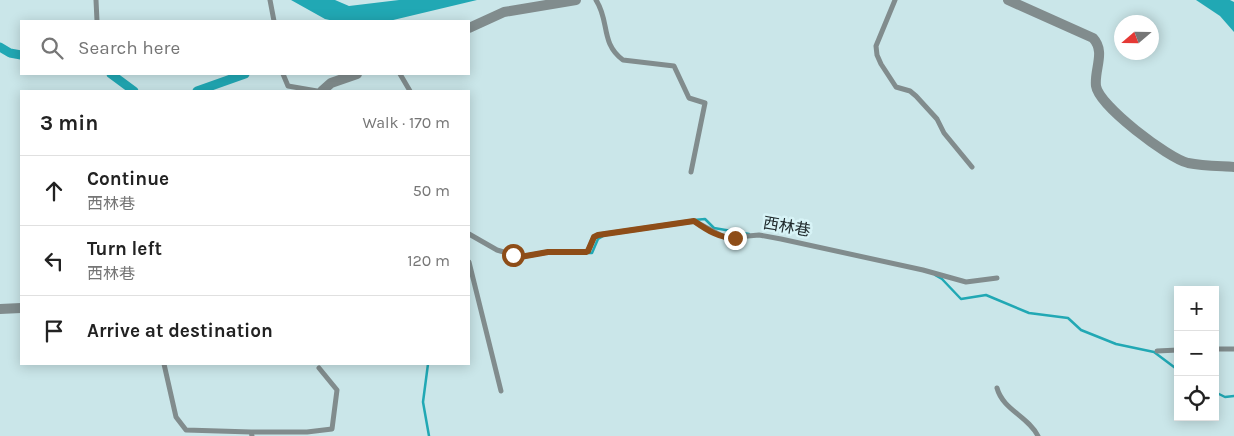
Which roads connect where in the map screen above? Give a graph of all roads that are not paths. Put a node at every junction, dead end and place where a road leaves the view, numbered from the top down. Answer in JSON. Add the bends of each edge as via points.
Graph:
{"nodes":[{"id":1,"x":96,"y":0,"type":"edge"},
{"id":2,"x":270,"y":0,"type":"edge"},
{"id":3,"x":576,"y":0,"type":"edge"},
{"id":4,"x":596,"y":0,"type":"edge"},
{"id":5,"x":895,"y":0,"type":"edge"},
{"id":6,"x":1008,"y":0,"type":"edge"},
{"id":7,"x":98,"y":20,"type":"edge"},
{"id":8,"x":274,"y":20,"type":"edge"},
{"id":9,"x":470,"y":28,"type":"edge"},
{"id":10,"x":283,"y":75,"type":"edge"},
{"id":11,"x":354,"y":75,"type":"edge"},
{"id":12,"x":401,"y":75,"type":"edge"},
{"id":13,"x":311,"y":90,"type":"edge"},
{"id":14,"x":323,"y":90,"type":"edge"},
{"id":15,"x":409,"y":90,"type":"edge"},
{"id":16,"x":1234,"y":167,"type":"edge"},
{"id":17,"x":972,"y":168,"type":"dead end"},
{"id":18,"x":691,"y":172,"type":"dead end"},
{"id":19,"x":470,"y":235,"type":"edge"},
{"id":20,"x":470,"y":266,"type":"edge"},
{"id":21,"x":997,"y":278,"type":"dead end"},
{"id":22,"x":20,"y":308,"type":"edge"},
{"id":23,"x":0,"y":309,"type":"edge"},
{"id":24,"x":1219,"y":349,"type":"edge"},
{"id":25,"x":1234,"y":349,"type":"edge"},
{"id":26,"x":1174,"y":350,"type":"edge"},
{"id":27,"x":1157,"y":351,"type":"dead end"},
{"id":28,"x":164,"y":365,"type":"edge"},
{"id":29,"x":319,"y":368,"type":"dead end"},
{"id":30,"x":997,"y":388,"type":"dead end"},
{"id":31,"x":501,"y":391,"type":"dead end"},
{"id":32,"x":251,"y":434,"type":"edge"},
{"id":33,"x":1038,"y":436,"type":"edge"}],
"edges":[{"from":1,"to":7,"type":"lane"},
{"from":2,"to":8,"type":"lane"},
{"from":3,"to":9,"type":"street","via":[[504,12]]},
{"from":4,"to":18,"type":"lane","via":[[602,8],[608,43],[616,56],[623,60],[674,66],[689,98],[704,103]]},
{"from":5,"to":17,"type":"lane","via":[[876,46],[879,60],[896,87],[910,91],[937,119]]},
{"from":6,"to":16,"type":"street","via":[[1093,38],[1100,52],[1096,79],[1098,92],[1109,106],[1155,146],[1188,163]]},
{"from":10,"to":13,"type":"lane","via":[[288,86]]},
{"from":11,"to":14,"type":"street","via":[[331,83]]},
{"from":12,"to":15,"type":"lane"},
{"from":19,"to":21,"type":"lane","name":"西林巷","via":[[497,250],[520,257],[548,252],[586,252],[598,235],[694,221],[726,238],[758,235],[781,239],[966,282]]},
{"from":20,"to":31,"type":"lane"},
{"from":22,"to":23,"type":"street"},
{"from":24,"to":25,"type":"lane"},
{"from":26,"to":27,"type":"lane"},
{"from":28,"to":32,"type":"lane","via":[[176,417],[186,430]]},
{"from":29,"to":32,"type":"lane","via":[[337,390],[332,429]]},
{"from":30,"to":33,"type":"lane","via":[[1013,412],[1033,426]]}]}
